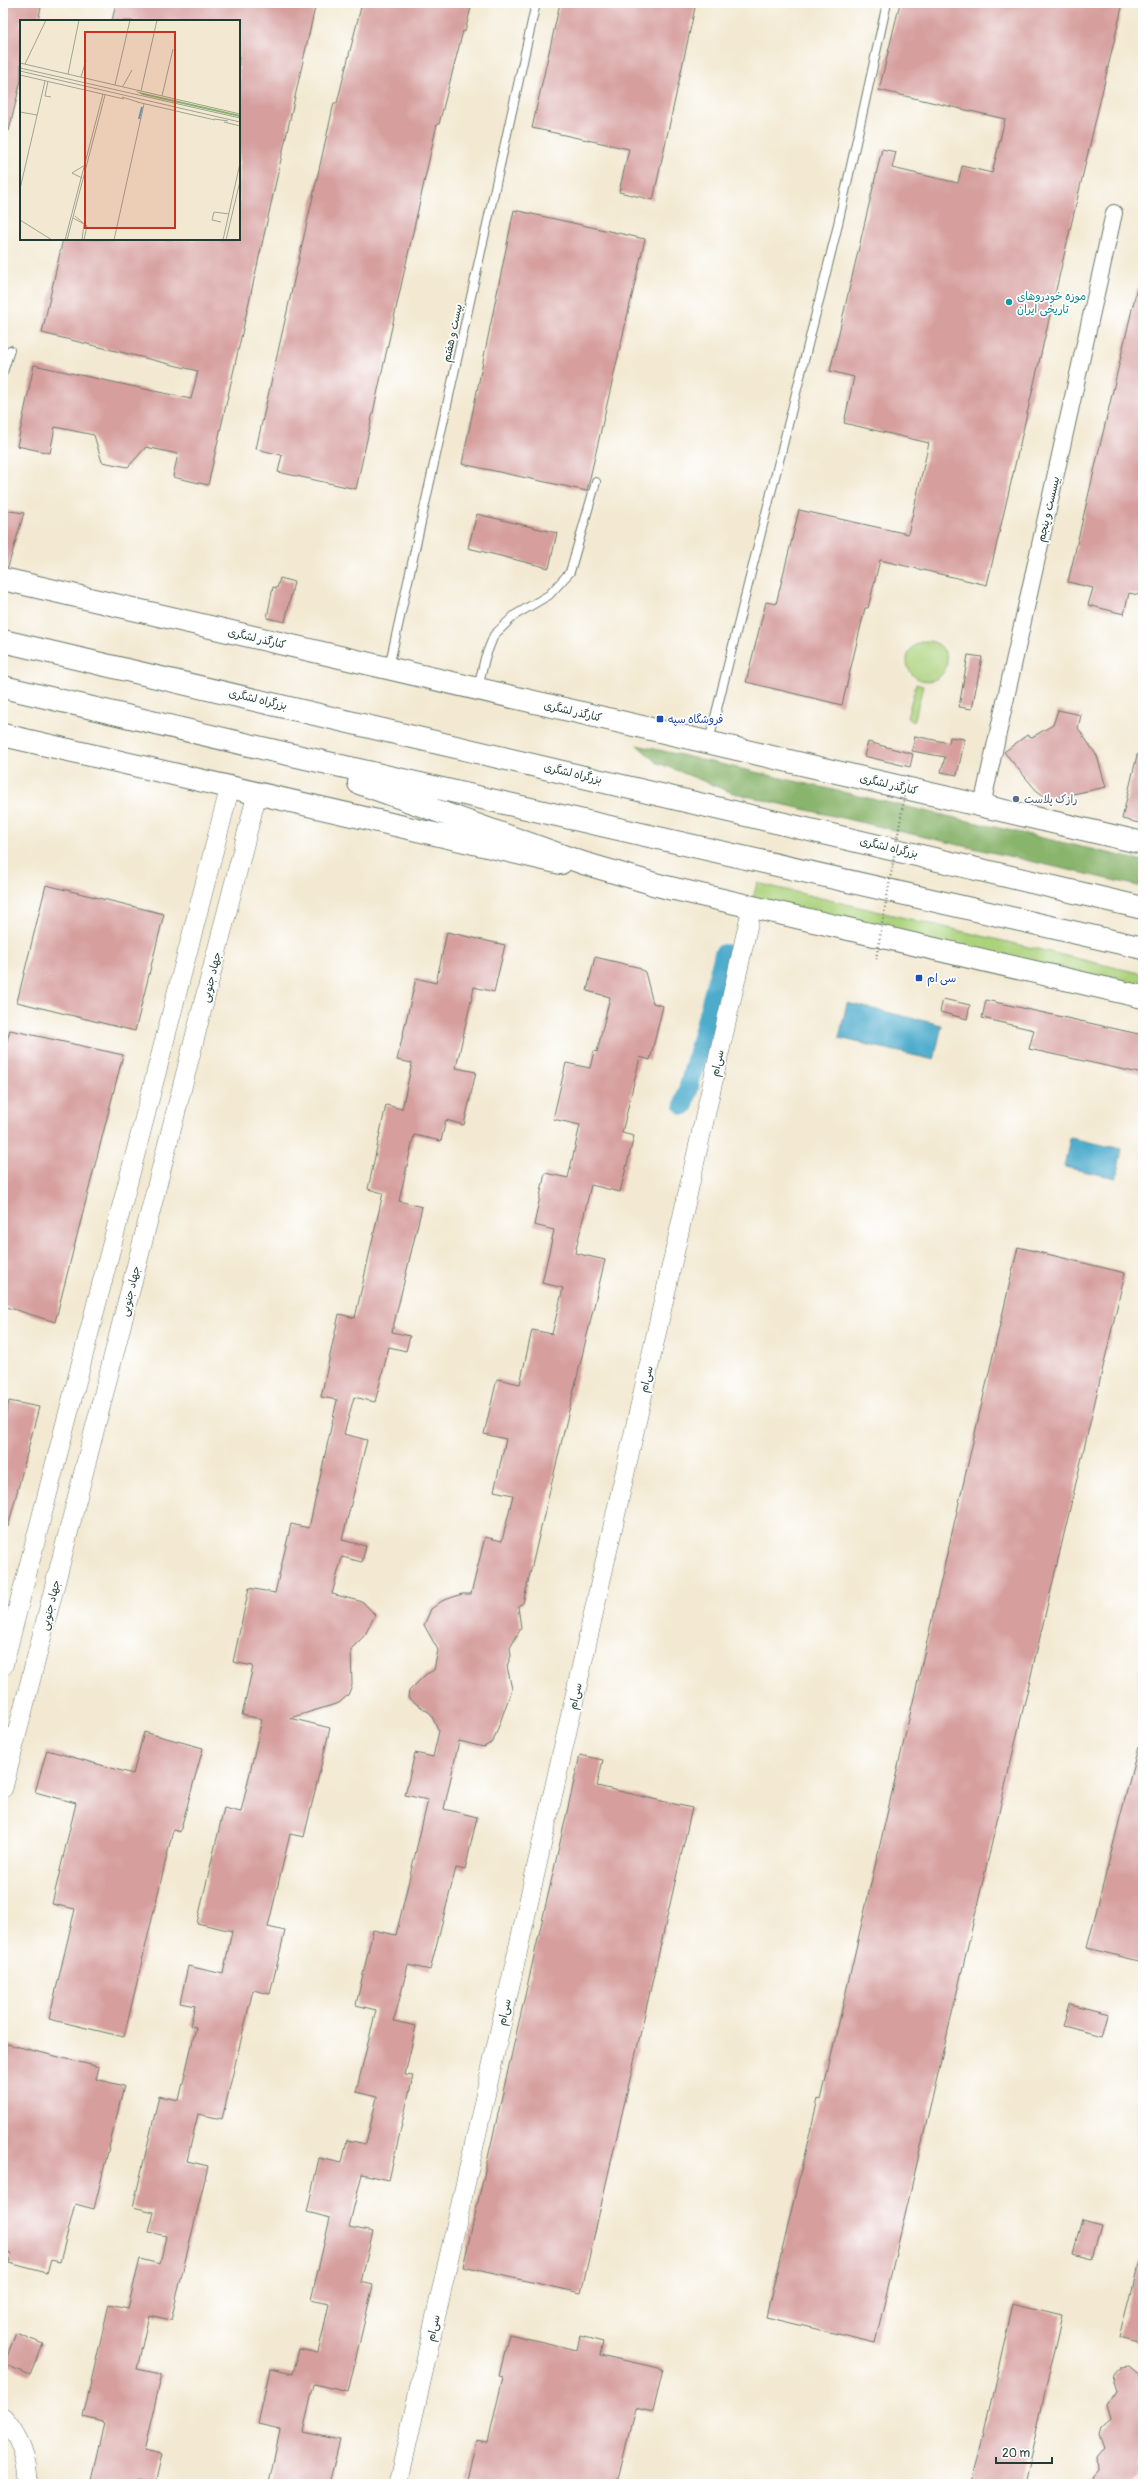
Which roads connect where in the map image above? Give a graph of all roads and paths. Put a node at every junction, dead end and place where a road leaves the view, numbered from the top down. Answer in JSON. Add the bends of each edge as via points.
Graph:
{"nodes":[{"id":1,"x":536,"y":3,"type":"edge"},
{"id":2,"x":887,"y":3,"type":"edge"},
{"id":3,"x":1114,"y":213,"type":"dead end"},
{"id":4,"x":10,"y":350,"type":"dead end"},
{"id":5,"x":3,"y":372,"type":"edge"},
{"id":6,"x":596,"y":482,"type":"dead end"},
{"id":7,"x":3,"y":579,"type":"edge"},
{"id":8,"x":3,"y":641,"type":"edge"},
{"id":9,"x":388,"y":668,"type":"junction"},
{"id":10,"x":3,"y":687,"type":"edge"},
{"id":11,"x":478,"y":689,"type":"junction"},
{"id":12,"x":3,"y":735,"type":"edge"},
{"id":13,"x":709,"y":742,"type":"junction"},
{"id":14,"x":266,"y":749,"type":"junction"},
{"id":15,"x":908,"y":777,"type":"dead end"},
{"id":16,"x":230,"y":787,"type":"junction"},
{"id":17,"x":257,"y":794,"type":"junction"},
{"id":18,"x":982,"y":805,"type":"junction"},
{"id":19,"x":1143,"y":843,"type":"edge"},
{"id":20,"x":672,"y":889,"type":"junction"},
{"id":21,"x":752,"y":907,"type":"junction"},
{"id":22,"x":1143,"y":908,"type":"edge"},
{"id":23,"x":1143,"y":948,"type":"edge"},
{"id":24,"x":876,"y":959,"type":"dead end"},
{"id":25,"x":1143,"y":997,"type":"edge"},
{"id":26,"x":3,"y":1666,"type":"edge"},
{"id":27,"x":3,"y":1788,"type":"edge"},
{"id":28,"x":3,"y":2418,"type":"edge"},
{"id":29,"x":28,"y":2484,"type":"edge"},
{"id":30,"x":398,"y":2484,"type":"edge"}],
"edges":[{"from":1,"to":9,"type":"lane","name":"بیست و هفتم"},
{"from":2,"to":13,"type":"lane","via":[[836,233]]},
{"from":3,"to":18,"type":"street","name":"بیسست و پنجم"},
{"from":4,"to":5,"type":"lane"},
{"from":6,"to":11,"type":"lane","via":[[570,572],[549,594],[515,615],[494,634]]},
{"from":7,"to":9,"type":"main road","name":"کنارگذر لشگری"},
{"from":8,"to":22,"type":"main road","name":"بزرگراه لشگری"},
{"from":9,"to":11,"type":"main road","name":"کنارگذر لشگری"},
{"from":10,"to":14,"type":"main road"},
{"from":11,"to":13,"type":"main road","name":"کنارگذر لشگری"},
{"from":12,"to":16,"type":"main road"},
{"from":13,"to":18,"type":"main road","name":"کنارگذر لشگری"},
{"from":14,"to":20,"type":"main road","via":[[583,863]]},
{"from":14,"to":23,"type":"main road"},
{"from":15,"to":24,"type":"path","bridge":true},
{"from":16,"to":17,"type":"main road"},
{"from":16,"to":26,"type":"street"},
{"from":17,"to":20,"type":"main road"},
{"from":17,"to":27,"type":"street","name":"جهاد جنوبی"},
{"from":18,"to":19,"type":"main road","name":"کنارگذر لشگری"},
{"from":20,"to":21,"type":"main road"},
{"from":21,"to":25,"type":"main road"},
{"from":21,"to":30,"type":"street","name":"سی‌ام"},
{"from":28,"to":29,"type":"street","via":[[14,2430],[28,2465]]}]}
